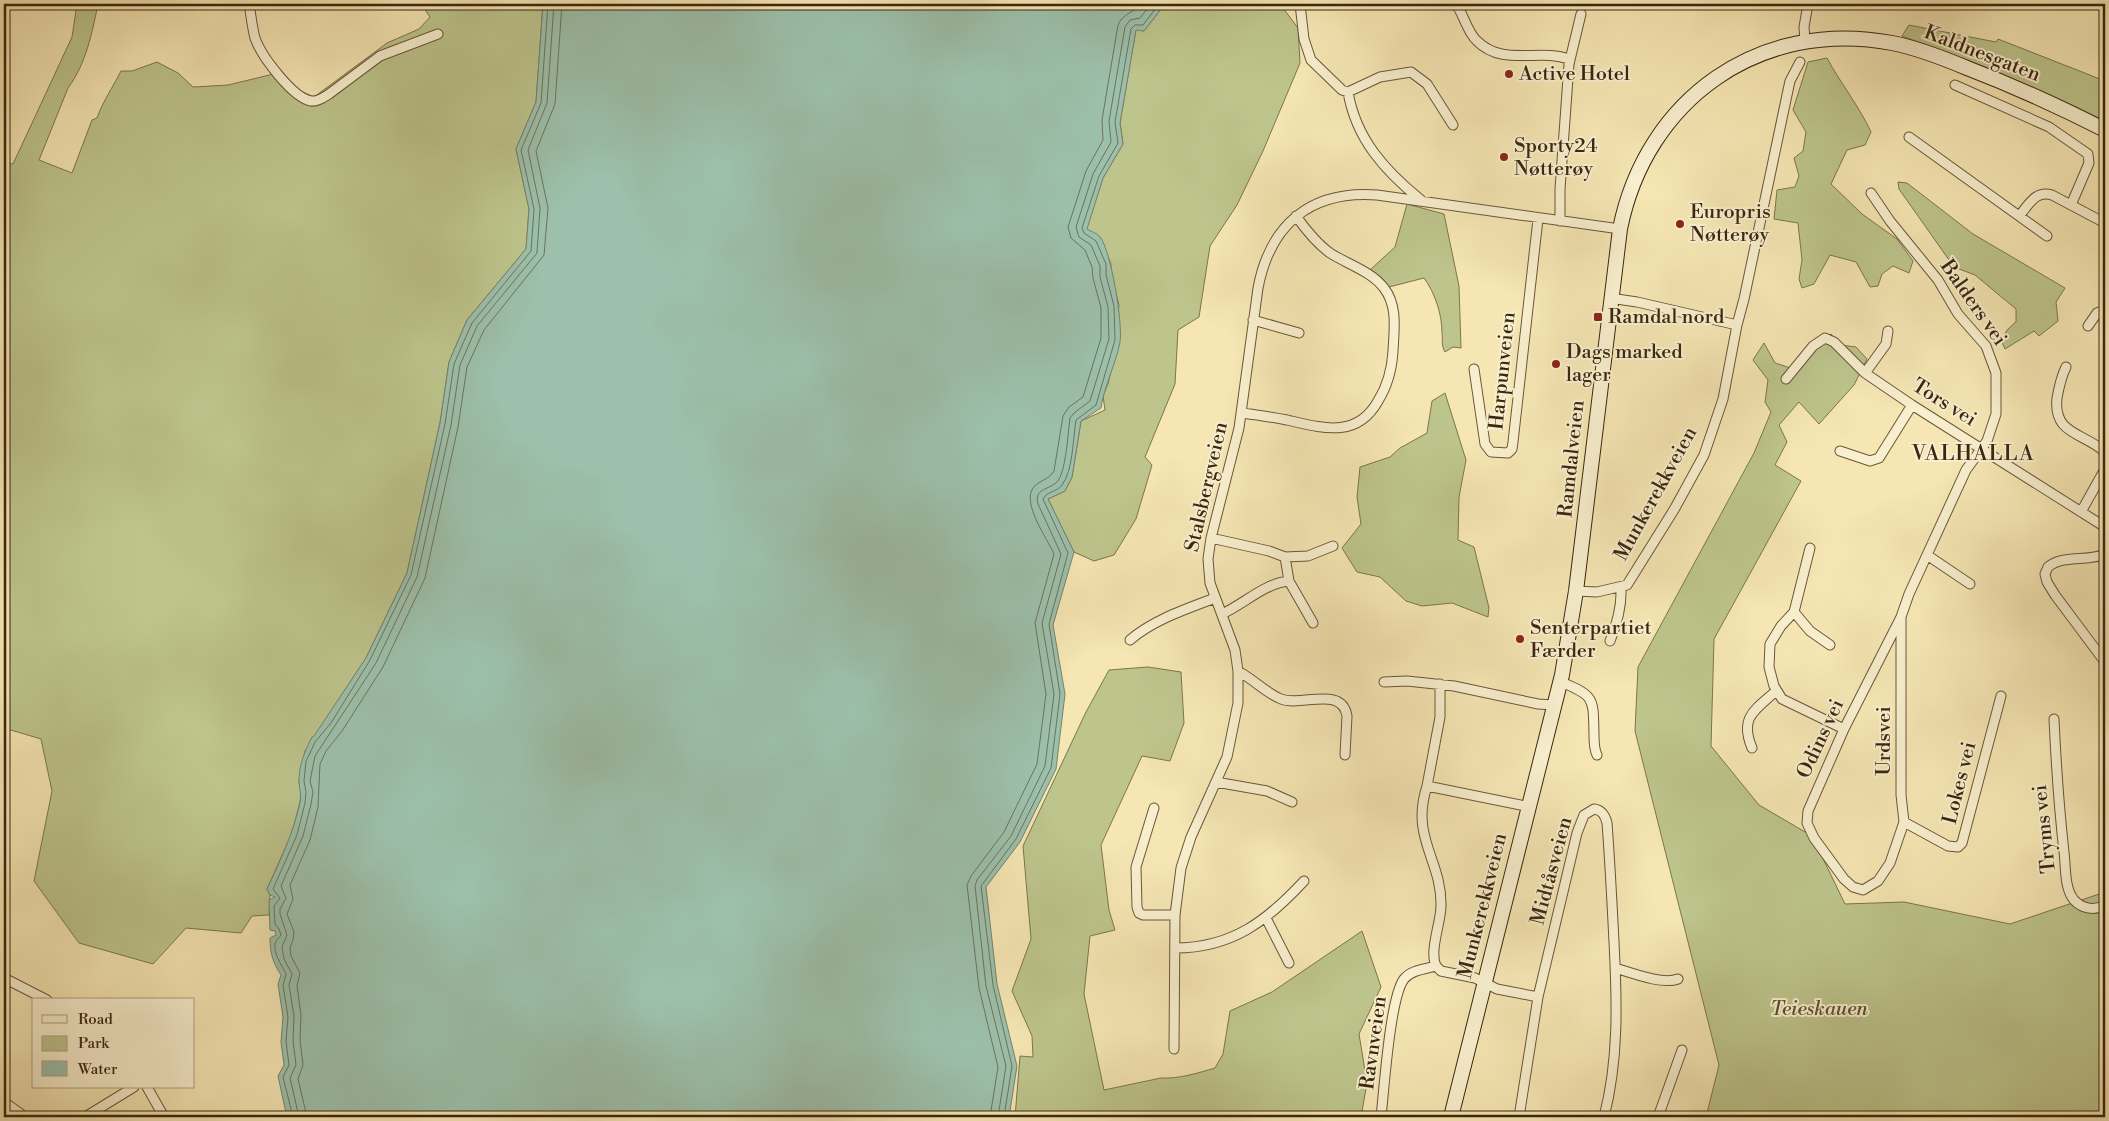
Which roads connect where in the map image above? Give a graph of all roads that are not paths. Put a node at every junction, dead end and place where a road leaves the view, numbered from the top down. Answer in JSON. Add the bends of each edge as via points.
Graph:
{"nodes":[{"id":1,"x":249,"y":4,"type":"edge"},
{"id":2,"x":1300,"y":4,"type":"edge"},
{"id":3,"x":1456,"y":4,"type":"edge"},
{"id":4,"x":1808,"y":4,"type":"edge"},
{"id":5,"x":1581,"y":14,"type":"dead end"},
{"id":6,"x":438,"y":34,"type":"dead end"},
{"id":7,"x":1805,"y":42,"type":"junction"},
{"id":8,"x":1778,"y":48,"type":"joint"},
{"id":9,"x":1570,"y":59,"type":"junction"},
{"id":10,"x":1800,"y":62,"type":"dead end"},
{"id":11,"x":1955,"y":85,"type":"dead end"},
{"id":12,"x":1348,"y":92,"type":"junction"},
{"id":13,"x":1454,"y":125,"type":"dead end"},
{"id":14,"x":2105,"y":130,"type":"edge"},
{"id":15,"x":1910,"y":137,"type":"dead end"},
{"id":16,"x":1871,"y":193,"type":"dead end"},
{"id":17,"x":1423,"y":201,"type":"junction"},
{"id":18,"x":2071,"y":205,"type":"junction"},
{"id":19,"x":1296,"y":216,"type":"junction"},
{"id":20,"x":2019,"y":216,"type":"junction"},
{"id":21,"x":1538,"y":219,"type":"junction"},
{"id":22,"x":1560,"y":221,"type":"junction"},
{"id":23,"x":2105,"y":223,"type":"edge"},
{"id":24,"x":1620,"y":229,"type":"junction"},
{"id":25,"x":2047,"y":236,"type":"dead end"},
{"id":26,"x":1610,"y":298,"type":"junction"},
{"id":27,"x":2105,"y":310,"type":"edge"},
{"id":28,"x":1253,"y":320,"type":"junction"},
{"id":29,"x":1736,"y":325,"type":"junction"},
{"id":30,"x":2088,"y":326,"type":"dead end"},
{"id":31,"x":1888,"y":331,"type":"dead end"},
{"id":32,"x":1299,"y":333,"type":"dead end"},
{"id":33,"x":2066,"y":367,"type":"dead end"},
{"id":34,"x":1474,"y":369,"type":"dead end"},
{"id":35,"x":1866,"y":373,"type":"junction"},
{"id":36,"x":1786,"y":379,"type":"dead end"},
{"id":37,"x":1912,"y":405,"type":"junction"},
{"id":38,"x":1242,"y":413,"type":"junction"},
{"id":39,"x":1982,"y":448,"type":"junction"},
{"id":40,"x":1840,"y":451,"type":"dead end"},
{"id":41,"x":2105,"y":452,"type":"edge"},
{"id":42,"x":2105,"y":468,"type":"edge"},
{"id":43,"x":2082,"y":512,"type":"junction"},
{"id":44,"x":2105,"y":527,"type":"edge"},
{"id":45,"x":1211,"y":538,"type":"junction"},
{"id":46,"x":1332,"y":546,"type":"dead end"},
{"id":47,"x":1810,"y":548,"type":"dead end"},
{"id":48,"x":2105,"y":554,"type":"edge"},
{"id":49,"x":1927,"y":555,"type":"junction"},
{"id":50,"x":1285,"y":557,"type":"junction"},
{"id":51,"x":1290,"y":581,"type":"junction"},
{"id":52,"x":1970,"y":584,"type":"dead end"},
{"id":53,"x":1620,"y":588,"type":"junction"},
{"id":54,"x":1576,"y":591,"type":"junction"},
{"id":55,"x":1215,"y":598,"type":"junction"},
{"id":56,"x":1794,"y":612,"type":"junction"},
{"id":57,"x":1222,"y":614,"type":"junction"},
{"id":58,"x":1901,"y":617,"type":"junction"},
{"id":59,"x":1313,"y":623,"type":"dead end"},
{"id":60,"x":1130,"y":640,"type":"dead end"},
{"id":61,"x":1610,"y":641,"type":"dead end"},
{"id":62,"x":1830,"y":645,"type":"dead end"},
{"id":63,"x":2105,"y":662,"type":"edge"},
{"id":64,"x":1238,"y":671,"type":"junction"},
{"id":65,"x":1384,"y":682,"type":"dead end"},
{"id":66,"x":1561,"y":682,"type":"junction"},
{"id":67,"x":1440,"y":684,"type":"junction"},
{"id":68,"x":1776,"y":692,"type":"junction"},
{"id":69,"x":2000,"y":696,"type":"dead end"},
{"id":70,"x":1555,"y":705,"type":"junction"},
{"id":71,"x":2054,"y":718,"type":"dead end"},
{"id":72,"x":1844,"y":729,"type":"junction"},
{"id":73,"x":1752,"y":748,"type":"dead end"},
{"id":74,"x":1597,"y":754,"type":"dead end"},
{"id":75,"x":1345,"y":755,"type":"dead end"},
{"id":76,"x":1216,"y":782,"type":"junction"},
{"id":77,"x":1427,"y":786,"type":"junction"},
{"id":78,"x":1292,"y":802,"type":"dead end"},
{"id":79,"x":1530,"y":807,"type":"junction"},
{"id":80,"x":1154,"y":808,"type":"dead end"},
{"id":81,"x":1904,"y":822,"type":"junction"},
{"id":82,"x":1890,"y":863,"type":"joint"},
{"id":83,"x":1304,"y":881,"type":"dead end"},
{"id":84,"x":2105,"y":905,"type":"edge"},
{"id":85,"x":1175,"y":915,"type":"junction"},
{"id":86,"x":1266,"y":918,"type":"junction"},
{"id":87,"x":1175,"y":948,"type":"junction"},
{"id":88,"x":1289,"y":963,"type":"dead end"},
{"id":89,"x":1436,"y":966,"type":"junction"},
{"id":90,"x":1615,"y":968,"type":"junction"},
{"id":91,"x":4,"y":978,"type":"edge"},
{"id":92,"x":1678,"y":979,"type":"dead end"},
{"id":93,"x":1484,"y":982,"type":"junction"},
{"id":94,"x":1538,"y":997,"type":"junction"},
{"id":95,"x":43,"y":998,"type":"edge"},
{"id":96,"x":1174,"y":1049,"type":"dead end"},
{"id":97,"x":1682,"y":1050,"type":"dead end"},
{"id":98,"x":132,"y":1088,"type":"edge"},
{"id":99,"x":148,"y":1088,"type":"edge"},
{"id":100,"x":4,"y":1102,"type":"edge"},
{"id":101,"x":25,"y":1117,"type":"edge"},
{"id":102,"x":85,"y":1117,"type":"edge"},
{"id":103,"x":164,"y":1117,"type":"edge"},
{"id":104,"x":1381,"y":1117,"type":"edge"},
{"id":105,"x":1451,"y":1117,"type":"edge"},
{"id":106,"x":1519,"y":1117,"type":"edge"},
{"id":107,"x":1604,"y":1117,"type":"edge"},
{"id":108,"x":1658,"y":1117,"type":"edge"}],
"edges":[{"from":1,"to":6,"type":"street","via":[[259,48],[280,77],[303,98],[312,101],[329,94],[380,56]]},
{"from":2,"to":12,"type":"street","via":[[1304,39],[1311,60]]},
{"from":3,"to":9,"type":"street","via":[[1475,39],[1484,46],[1507,56]]},
{"from":4,"to":7,"type":"street"},
{"from":5,"to":9,"type":"street"},
{"from":7,"to":8,"type":"main road","name":"Kaldnesgaten"},
{"from":7,"to":14,"type":"main road","name":"Kaldnesgaten","via":[[1854,38],[1904,46],[1994,78]]},
{"from":8,"to":24,"type":"main road","name":"Ramdalveien","via":[[1722,74],[1668,122],[1641,164],[1627,198]]},
{"from":9,"to":22,"type":"street"},
{"from":10,"to":29,"type":"street","name":"Munkerekkveien","via":[[1790,81]]},
{"from":11,"to":18,"type":"street","via":[[2049,127],[2088,154],[2089,163]]},
{"from":12,"to":13,"type":"street","via":[[1380,77],[1411,72],[1427,84]]},
{"from":12,"to":17,"type":"street","via":[[1351,110],[1368,147]]},
{"from":15,"to":20,"type":"street"},
{"from":16,"to":39,"type":"street","name":"Balders vei","via":[[1938,280],[1958,314],[1983,341],[1995,366],[1996,414]]},
{"from":17,"to":19,"type":"street","name":"Stalsbergveien","via":[[1347,194],[1318,202]]},
{"from":17,"to":21,"type":"street","name":"Stalsbergveien"},
{"from":18,"to":20,"type":"street","via":[[2043,194],[2034,198]]},
{"from":18,"to":23,"type":"street"},
{"from":19,"to":28,"type":"street","name":"Stalsbergveien","via":[[1267,253],[1260,273]]},
{"from":19,"to":38,"type":"street","via":[[1320,246],[1372,276],[1388,293],[1394,319],[1390,372],[1374,409],[1359,423],[1348,427],[1320,427]]},
{"from":20,"to":25,"type":"street"},
{"from":21,"to":22,"type":"street","name":"Stalsbergveien"},
{"from":21,"to":34,"type":"street","name":"Harpunveien","via":[[1513,442],[1508,453],[1491,452],[1485,444]]},
{"from":22,"to":24,"type":"street","name":"Stalsbergveien"},
{"from":24,"to":26,"type":"main road","name":"Ramdalveien"},
{"from":26,"to":29,"type":"street"},
{"from":26,"to":54,"type":"main road","name":"Ramdalveien"},
{"from":27,"to":30,"type":"street","via":[[2097,313]]},
{"from":28,"to":32,"type":"street"},
{"from":28,"to":38,"type":"street","name":"Stalsbergveien"},
{"from":29,"to":53,"type":"street","name":"Munkerekkveien","via":[[1722,398],[1704,455],[1630,582]]},
{"from":31,"to":35,"type":"street","via":[[1886,344]]},
{"from":33,"to":41,"type":"street","via":[[2058,392],[2056,407],[2059,419],[2067,428]]},
{"from":35,"to":36,"type":"street","name":"Tors vei","via":[[1834,342],[1825,338],[1813,346]]},
{"from":35,"to":37,"type":"street","name":"Tors vei"},
{"from":37,"to":39,"type":"street","name":"Tors vei"},
{"from":37,"to":40,"type":"street","via":[[1880,458],[1870,461]]},
{"from":38,"to":45,"type":"street","name":"Stalsbergveien"},
{"from":39,"to":43,"type":"street","name":"Tors vei"},
{"from":39,"to":49,"type":"street","name":"Odins vei","via":[[1966,470]]},
{"from":42,"to":43,"type":"street"},
{"from":43,"to":44,"type":"street","name":"Tors vei"},
{"from":45,"to":50,"type":"street"},
{"from":45,"to":55,"type":"street","name":"Stalsbergveien","via":[[1208,570]]},
{"from":46,"to":50,"type":"street","via":[[1308,556]]},
{"from":47,"to":56,"type":"street"},
{"from":48,"to":63,"type":"street","via":[[2094,558],[2060,560],[2048,567],[2046,574],[2055,596]]},
{"from":49,"to":52,"type":"street"},
{"from":49,"to":58,"type":"street","name":"Odins vei"},
{"from":50,"to":51,"type":"street"},
{"from":51,"to":57,"type":"street","via":[[1275,583]]},
{"from":51,"to":59,"type":"street"},
{"from":53,"to":54,"type":"street","name":"Munkerekkveien"},
{"from":53,"to":61,"type":"street","name":"Munkerekkveien","via":[[1618,614]]},
{"from":54,"to":66,"type":"main road","name":"Ramdalveien"},
{"from":55,"to":57,"type":"street","name":"Stalsbergveien"},
{"from":55,"to":60,"type":"street","via":[[1140,631]]},
{"from":56,"to":62,"type":"street","via":[[1810,631]]},
{"from":56,"to":68,"type":"street","via":[[1770,644],[1769,667]]},
{"from":57,"to":64,"type":"street","name":"Stalsbergveien","via":[[1235,650]]},
{"from":58,"to":72,"type":"street","name":"Odins vei"},
{"from":58,"to":81,"type":"street","name":"Urdsvei","via":[[1901,796]]},
{"from":64,"to":75,"type":"street","via":[[1281,699],[1300,702],[1332,699],[1340,702],[1348,716]]},
{"from":64,"to":76,"type":"street","name":"Stalsbergveien","via":[[1235,721],[1227,757]]},
{"from":65,"to":67,"type":"street"},
{"from":66,"to":70,"type":"main road","name":"Ramdalveien"},
{"from":66,"to":74,"type":"street","via":[[1584,692],[1591,700]]},
{"from":67,"to":70,"type":"street"},
{"from":67,"to":77,"type":"street","via":[[1440,717]]},
{"from":68,"to":72,"type":"street","via":[[1790,705]]},
{"from":68,"to":73,"type":"street","via":[[1750,715],[1746,729]]},
{"from":69,"to":81,"type":"street","name":"Lokes vei","via":[[1962,843],[1958,847],[1948,846]]},
{"from":70,"to":79,"type":"main road","name":"Munkerekkveien"},
{"from":71,"to":84,"type":"street","name":"Tryms vei","via":[[2058,797],[2068,884],[2074,900],[2081,906],[2095,909]]},
{"from":72,"to":82,"type":"street","name":"Odins vei","via":[[1808,811],[1809,829],[1853,887],[1863,890],[1874,885]]},
{"from":76,"to":78,"type":"street","via":[[1267,791]]},
{"from":76,"to":85,"type":"street","name":"Stalsbergveien","via":[[1181,868]]},
{"from":77,"to":79,"type":"street"},
{"from":77,"to":89,"type":"street","via":[[1421,822],[1441,899],[1434,954]]},
{"from":79,"to":93,"type":"main road","name":"Munkerekkveien"},
{"from":80,"to":85,"type":"street","via":[[1136,867],[1137,907],[1143,915]]},
{"from":81,"to":82,"type":"street","name":"Urdsvei"},
{"from":83,"to":86,"type":"street"},
{"from":85,"to":87,"type":"street","name":"Stalsbergveien"},
{"from":86,"to":87,"type":"street","via":[[1217,944]]},
{"from":86,"to":88,"type":"street"},
{"from":87,"to":96,"type":"street","name":"Stalsbergveien"},
{"from":89,"to":93,"type":"street","via":[[1441,971]]},
{"from":89,"to":104,"type":"street","name":"Ravnveien","via":[[1412,972],[1400,987],[1393,1017]]},
{"from":90,"to":92,"type":"street","via":[[1660,980]]},
{"from":90,"to":94,"type":"street","name":"Midtåsveien","via":[[1607,822],[1605,815],[1594,809],[1586,812],[1579,827]]},
{"from":90,"to":107,"type":"street","name":"Midtåsveien","via":[[1616,1039]]},
{"from":91,"to":95,"type":"street"},
{"from":93,"to":94,"type":"street","via":[[1497,989]]},
{"from":93,"to":105,"type":"main road","name":"Munkerekkveien"},
{"from":94,"to":106,"type":"street"},
{"from":97,"to":108,"type":"street"},
{"from":98,"to":102,"type":"street"},
{"from":99,"to":103,"type":"street"},
{"from":100,"to":101,"type":"street"}]}
